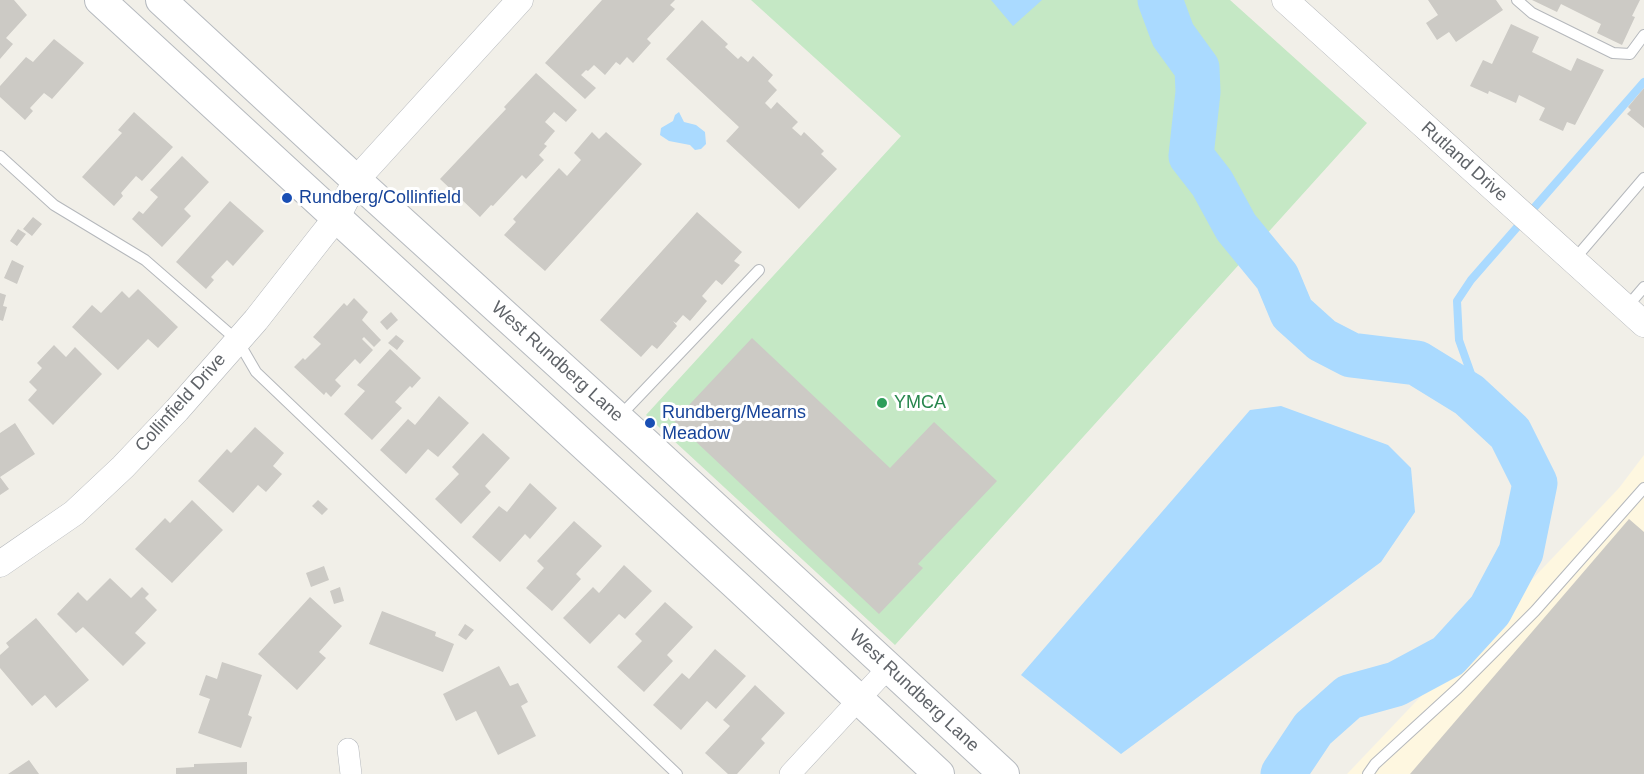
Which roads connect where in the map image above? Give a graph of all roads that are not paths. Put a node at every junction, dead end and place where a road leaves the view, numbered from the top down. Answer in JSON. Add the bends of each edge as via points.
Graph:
{"nodes":[{"id":1,"x":100,"y":0,"type":"edge"},
{"id":2,"x":161,"y":0,"type":"edge"},
{"id":3,"x":520,"y":0,"type":"edge"},
{"id":4,"x":1285,"y":0,"type":"edge"},
{"id":5,"x":1517,"y":0,"type":"edge"},
{"id":6,"x":1644,"y":35,"type":"edge"},
{"id":7,"x":0,"y":156,"type":"edge"},
{"id":8,"x":1644,"y":178,"type":"edge"},
{"id":9,"x":356,"y":180,"type":"junction"},
{"id":10,"x":336,"y":217,"type":"junction"},
{"id":11,"x":1573,"y":261,"type":"junction"},
{"id":12,"x":759,"y":270,"type":"dead end"},
{"id":13,"x":1644,"y":287,"type":"edge"},
{"id":14,"x":1635,"y":316,"type":"edge"},
{"id":15,"x":237,"y":341,"type":"junction"},
{"id":16,"x":618,"y":418,"type":"junction"},
{"id":17,"x":1644,"y":488,"type":"edge"},
{"id":18,"x":0,"y":564,"type":"edge"},
{"id":19,"x":889,"y":668,"type":"junction"},
{"id":20,"x":860,"y":699,"type":"junction"},
{"id":21,"x":348,"y":749,"type":"dead end"},
{"id":22,"x":351,"y":774,"type":"edge"},
{"id":23,"x":677,"y":774,"type":"edge"},
{"id":24,"x":790,"y":774,"type":"edge"},
{"id":25,"x":939,"y":774,"type":"edge"},
{"id":26,"x":1004,"y":774,"type":"edge"},
{"id":27,"x":1368,"y":774,"type":"edge"}],
"edges":[{"from":1,"to":10,"type":"main road"},
{"from":2,"to":9,"type":"main road","name":"West Rundberg Lane"},
{"from":3,"to":9,"type":"street","name":"Collinfield Drive"},
{"from":4,"to":11,"type":"street","name":"Rutland Drive"},
{"from":5,"to":6,"type":"lane","via":[[1532,13],[1613,53],[1630,54]]},
{"from":7,"to":15,"type":"lane","via":[[54,205],[145,260]]},
{"from":8,"to":11,"type":"lane"},
{"from":9,"to":10,"type":"street","name":"Collinfield Drive"},
{"from":9,"to":16,"type":"main road","name":"West Rundberg Lane"},
{"from":10,"to":15,"type":"street","name":"Collinfield Drive"},
{"from":10,"to":20,"type":"main road"},
{"from":11,"to":14,"type":"street","name":"Rutland Drive"},
{"from":12,"to":16,"type":"lane"},
{"from":13,"to":14,"type":"lane"},
{"from":15,"to":18,"type":"street","name":"Collinfield Drive","via":[[123,467],[74,513]]},
{"from":15,"to":23,"type":"lane","via":[[256,372]]},
{"from":16,"to":19,"type":"main road","name":"West Rundberg Lane"},
{"from":17,"to":27,"type":"lane","via":[[1535,611]]},
{"from":19,"to":20,"type":"street"},
{"from":19,"to":26,"type":"main road","name":"West Rundberg Lane"},
{"from":20,"to":24,"type":"street"},
{"from":20,"to":25,"type":"main road"},
{"from":21,"to":22,"type":"street"}]}
